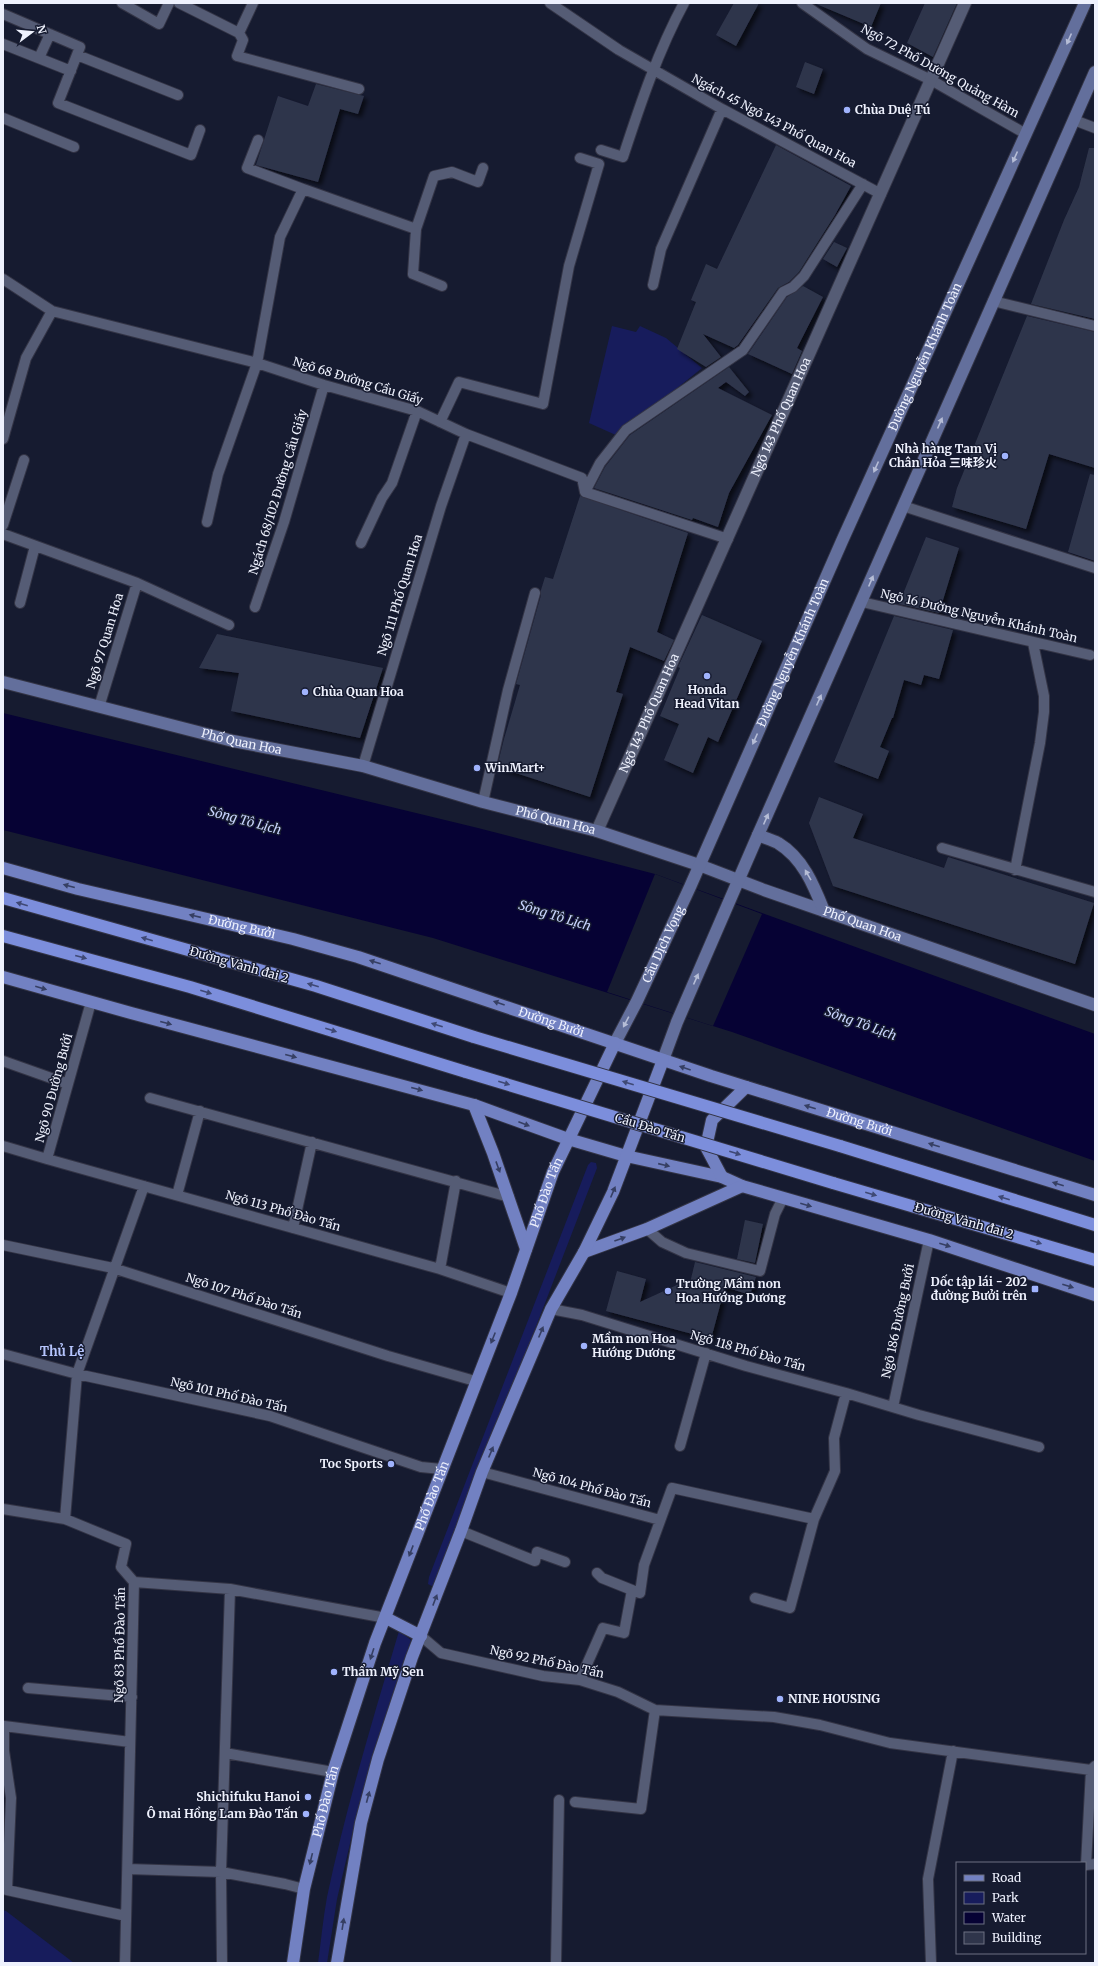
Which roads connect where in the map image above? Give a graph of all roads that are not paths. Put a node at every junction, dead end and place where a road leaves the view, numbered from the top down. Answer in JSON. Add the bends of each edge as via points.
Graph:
{"nodes":[{"id":1,"x":122,"y":3,"type":"edge"},
{"id":2,"x":169,"y":3,"type":"edge"},
{"id":3,"x":179,"y":3,"type":"edge"},
{"id":4,"x":254,"y":3,"type":"edge"},
{"id":5,"x":550,"y":3,"type":"edge"},
{"id":6,"x":684,"y":3,"type":"edge"},
{"id":7,"x":802,"y":3,"type":"edge"},
{"id":8,"x":965,"y":3,"type":"edge"},
{"id":9,"x":1085,"y":3,"type":"edge"},
{"id":10,"x":3,"y":14,"type":"edge"},
{"id":11,"x":239,"y":33,"type":"junction"},
{"id":12,"x":50,"y":34,"type":"junction"},
{"id":13,"x":3,"y":44,"type":"edge"},
{"id":14,"x":77,"y":55,"type":"junction"},
{"id":15,"x":40,"y":58,"type":"junction"},
{"id":16,"x":654,"y":70,"type":"junction"},
{"id":17,"x":71,"y":71,"type":"junction"},
{"id":18,"x":1095,"y":72,"type":"edge"},
{"id":19,"x":931,"y":80,"type":"junction"},
{"id":20,"x":359,"y":89,"type":"dead end"},
{"id":21,"x":178,"y":95,"type":"dead end"},
{"id":22,"x":722,"y":109,"type":"junction"},
{"id":23,"x":3,"y":118,"type":"edge"},
{"id":24,"x":1074,"y":120,"type":"junction"},
{"id":25,"x":1095,"y":128,"type":"edge"},
{"id":26,"x":200,"y":130,"type":"dead end"},
{"id":27,"x":1026,"y":134,"type":"junction"},
{"id":28,"x":258,"y":140,"type":"dead end"},
{"id":29,"x":74,"y":147,"type":"dead end"},
{"id":30,"x":601,"y":150,"type":"dead end"},
{"id":31,"x":580,"y":158,"type":"dead end"},
{"id":32,"x":483,"y":168,"type":"dead end"},
{"id":33,"x":863,"y":184,"type":"junction"},
{"id":34,"x":303,"y":189,"type":"junction"},
{"id":35,"x":881,"y":194,"type":"junction"},
{"id":36,"x":416,"y":229,"type":"junction"},
{"id":37,"x":3,"y":279,"type":"edge"},
{"id":38,"x":653,"y":285,"type":"dead end"},
{"id":39,"x":442,"y":286,"type":"dead end"},
{"id":40,"x":993,"y":301,"type":"junction"},
{"id":41,"x":52,"y":311,"type":"junction"},
{"id":42,"x":1095,"y":326,"type":"edge"},
{"id":43,"x":257,"y":363,"type":"junction"},
{"id":44,"x":324,"y":385,"type":"junction"},
{"id":45,"x":417,"y":411,"type":"junction"},
{"id":46,"x":440,"y":422,"type":"junction"},
{"id":47,"x":466,"y":434,"type":"junction"},
{"id":48,"x":3,"y":439,"type":"edge"},
{"id":49,"x":24,"y":460,"type":"dead end"},
{"id":50,"x":585,"y":492,"type":"junction"},
{"id":51,"x":903,"y":506,"type":"junction"},
{"id":52,"x":207,"y":522,"type":"dead end"},
{"id":53,"x":3,"y":525,"type":"edge"},
{"id":54,"x":3,"y":534,"type":"edge"},
{"id":55,"x":728,"y":539,"type":"junction"},
{"id":56,"x":361,"y":543,"type":"dead end"},
{"id":57,"x":35,"y":546,"type":"junction"},
{"id":58,"x":1095,"y":568,"type":"edge"},
{"id":59,"x":137,"y":583,"type":"junction"},
{"id":60,"x":535,"y":593,"type":"dead end"},
{"id":61,"x":862,"y":602,"type":"junction"},
{"id":62,"x":20,"y":603,"type":"dead end"},
{"id":63,"x":255,"y":606,"type":"dead end"},
{"id":64,"x":229,"y":625,"type":"dead end"},
{"id":65,"x":1033,"y":643,"type":"junction"},
{"id":66,"x":1090,"y":655,"type":"dead end"},
{"id":67,"x":3,"y":682,"type":"edge"},
{"id":68,"x":99,"y":707,"type":"junction"},
{"id":69,"x":363,"y":766,"type":"junction"},
{"id":70,"x":483,"y":802,"type":"junction"},
{"id":71,"x":597,"y":831,"type":"junction"},
{"id":72,"x":758,"y":835,"type":"junction"},
{"id":73,"x":942,"y":848,"type":"dead end"},
{"id":74,"x":699,"y":865,"type":"junction"},
{"id":75,"x":3,"y":868,"type":"edge"},
{"id":76,"x":1015,"y":870,"type":"junction"},
{"id":77,"x":740,"y":880,"type":"junction"},
{"id":78,"x":690,"y":887,"type":"joint"},
{"id":79,"x":1095,"y":892,"type":"edge"},
{"id":80,"x":3,"y":898,"type":"edge"},
{"id":81,"x":824,"y":911,"type":"junction"},
{"id":82,"x":3,"y":936,"type":"edge"},
{"id":83,"x":3,"y":977,"type":"edge"},
{"id":84,"x":91,"y":1002,"type":"junction"},
{"id":85,"x":1095,"y":1005,"type":"edge"},
{"id":86,"x":615,"y":1043,"type":"junction"},
{"id":87,"x":662,"y":1060,"type":"junction"},
{"id":88,"x":3,"y":1061,"type":"edge"},
{"id":89,"x":68,"y":1084,"type":"junction"},
{"id":90,"x":746,"y":1087,"type":"junction"},
{"id":91,"x":150,"y":1098,"type":"dead end"},
{"id":92,"x":474,"y":1105,"type":"junction"},
{"id":93,"x":200,"y":1111,"type":"junction"},
{"id":94,"x":568,"y":1139,"type":"junction"},
{"id":95,"x":312,"y":1142,"type":"junction"},
{"id":96,"x":3,"y":1146,"type":"edge"},
{"id":97,"x":626,"y":1156,"type":"junction"},
{"id":98,"x":48,"y":1159,"type":"junction"},
{"id":99,"x":722,"y":1177,"type":"junction"},
{"id":100,"x":456,"y":1181,"type":"junction"},
{"id":101,"x":833,"y":1183,"type":"joint"},
{"id":102,"x":144,"y":1186,"type":"junction"},
{"id":103,"x":742,"y":1186,"type":"junction"},
{"id":104,"x":177,"y":1195,"type":"junction"},
{"id":105,"x":1095,"y":1196,"type":"edge"},
{"id":106,"x":509,"y":1197,"type":"junction"},
{"id":107,"x":783,"y":1198,"type":"junction"},
{"id":108,"x":1095,"y":1225,"type":"edge"},
{"id":109,"x":293,"y":1228,"type":"junction"},
{"id":110,"x":647,"y":1229,"type":"junction"},
{"id":111,"x":929,"y":1240,"type":"junction"},
{"id":112,"x":3,"y":1245,"type":"edge"},
{"id":113,"x":526,"y":1249,"type":"junction"},
{"id":114,"x":584,"y":1252,"type":"junction"},
{"id":115,"x":1095,"y":1260,"type":"edge"},
{"id":116,"x":113,"y":1268,"type":"junction"},
{"id":117,"x":440,"y":1269,"type":"junction"},
{"id":118,"x":511,"y":1293,"type":"junction"},
{"id":119,"x":1095,"y":1295,"type":"edge"},
{"id":120,"x":550,"y":1309,"type":"junction"},
{"id":121,"x":706,"y":1353,"type":"junction"},
{"id":122,"x":3,"y":1354,"type":"edge"},
{"id":123,"x":77,"y":1374,"type":"junction"},
{"id":124,"x":475,"y":1381,"type":"junction"},
{"id":125,"x":846,"y":1393,"type":"junction"},
{"id":126,"x":893,"y":1407,"type":"junction"},
{"id":127,"x":680,"y":1446,"type":"dead end"},
{"id":128,"x":1039,"y":1447,"type":"dead end"},
{"id":129,"x":441,"y":1469,"type":"junction"},
{"id":130,"x":482,"y":1472,"type":"junction"},
{"id":131,"x":3,"y":1509,"type":"edge"},
{"id":132,"x":65,"y":1519,"type":"junction"},
{"id":133,"x":660,"y":1520,"type":"junction"},
{"id":134,"x":814,"y":1520,"type":"junction"},
{"id":135,"x":462,"y":1531,"type":"junction"},
{"id":136,"x":565,"y":1562,"type":"dead end"},
{"id":137,"x":597,"y":1573,"type":"dead end"},
{"id":138,"x":134,"y":1582,"type":"junction"},
{"id":139,"x":230,"y":1589,"type":"junction"},
{"id":140,"x":632,"y":1590,"type":"junction"},
{"id":141,"x":755,"y":1598,"type":"dead end"},
{"id":142,"x":386,"y":1618,"type":"junction"},
{"id":143,"x":421,"y":1636,"type":"junction"},
{"id":144,"x":580,"y":1680,"type":"junction"},
{"id":145,"x":28,"y":1688,"type":"dead end"},
{"id":146,"x":132,"y":1697,"type":"junction"},
{"id":147,"x":655,"y":1710,"type":"junction"},
{"id":148,"x":130,"y":1742,"type":"junction"},
{"id":149,"x":953,"y":1751,"type":"junction"},
{"id":150,"x":225,"y":1753,"type":"junction"},
{"id":151,"x":1093,"y":1768,"type":"edge"},
{"id":152,"x":333,"y":1772,"type":"junction"},
{"id":153,"x":7,"y":1798,"type":"edge"},
{"id":154,"x":559,"y":1800,"type":"dead end"},
{"id":155,"x":575,"y":1802,"type":"dead end"},
{"id":156,"x":1095,"y":1864,"type":"edge"},
{"id":157,"x":128,"y":1869,"type":"junction"},
{"id":158,"x":221,"y":1872,"type":"junction"},
{"id":159,"x":304,"y":1889,"type":"junction"},
{"id":160,"x":126,"y":1916,"type":"junction"},
{"id":161,"x":125,"y":1963,"type":"edge"},
{"id":162,"x":222,"y":1963,"type":"edge"},
{"id":163,"x":293,"y":1963,"type":"edge"},
{"id":164,"x":337,"y":1963,"type":"edge"},
{"id":165,"x":556,"y":1963,"type":"edge"},
{"id":166,"x":931,"y":1963,"type":"edge"}],
"edges":[{"from":1,"to":2,"type":"lane","via":[[159,24]]},
{"from":3,"to":11,"type":"lane"},
{"from":4,"to":11,"type":"lane"},
{"from":5,"to":16,"type":"lane","name":"Ngách 45 Ngõ 143 Phố Quan Hoa","via":[[619,50]]},
{"from":6,"to":16,"type":"lane","via":[[671,27]]},
{"from":7,"to":19,"type":"lane","name":"Ngõ 72 Phố Dương Quảng Hàm","via":[[868,49]]},
{"from":8,"to":19,"type":"street","name":"Ngõ 143 Phố Quan Hoa"},
{"from":9,"to":27,"type":"main road","name":"Đường Nguyễn Khánh Toàn","one_way":true},
{"from":10,"to":12,"type":"lane"},
{"from":11,"to":20,"type":"lane","via":[[243,40],[237,56]]},
{"from":12,"to":14,"type":"lane","via":[[80,47]]},
{"from":12,"to":15,"type":"lane"},
{"from":13,"to":15,"type":"lane"},
{"from":14,"to":17,"type":"lane"},
{"from":14,"to":21,"type":"lane"},
{"from":15,"to":17,"type":"lane"},
{"from":16,"to":22,"type":"lane","name":"Ngách 45 Ngõ 143 Phố Quan Hoa"},
{"from":16,"to":30,"type":"lane","via":[[623,157]]},
{"from":17,"to":26,"type":"lane","via":[[58,103],[191,154]]},
{"from":18,"to":24,"type":"main road"},
{"from":19,"to":27,"type":"lane","name":"Ngõ 72 Phố Dương Quảng Hàm"},
{"from":19,"to":35,"type":"street","name":"Ngõ 143 Phố Quan Hoa"},
{"from":22,"to":33,"type":"lane","name":"Ngách 45 Ngõ 143 Phố Quan Hoa"},
{"from":22,"to":38,"type":"lane","via":[[661,249]]},
{"from":23,"to":29,"type":"lane"},
{"from":24,"to":25,"type":"lane"},
{"from":24,"to":40,"type":"main road"},
{"from":27,"to":74,"type":"main road","name":"Đường Nguyễn Khánh Toàn","one_way":true},
{"from":28,"to":34,"type":"lane","via":[[247,168]]},
{"from":31,"to":46,"type":"lane","via":[[599,164],[569,266],[543,404],[459,382]]},
{"from":32,"to":36,"type":"lane","via":[[478,182],[452,172],[434,176]]},
{"from":33,"to":35,"type":"lane","name":"Ngách 45 Ngõ 143 Phố Quan Hoa"},
{"from":33,"to":50,"type":"lane","via":[[804,276],[793,287],[783,292],[743,350],[626,430],[600,463]]},
{"from":34,"to":36,"type":"lane"},
{"from":34,"to":43,"type":"lane","via":[[280,238]]},
{"from":35,"to":55,"type":"street","name":"Ngõ 143 Phố Quan Hoa"},
{"from":36,"to":39,"type":"lane","via":[[413,274]]},
{"from":37,"to":41,"type":"lane","name":"Ngõ 68 Đường Cầu Giấy"},
{"from":40,"to":42,"type":"lane"},
{"from":51,"to":40,"type":"main road","one_way":true},
{"from":41,"to":43,"type":"lane","name":"Ngõ 68 Đường Cầu Giấy"},
{"from":41,"to":48,"type":"lane","via":[[26,358]]},
{"from":43,"to":44,"type":"lane","name":"Ngõ 68 Đường Cầu Giấy"},
{"from":43,"to":52,"type":"lane","via":[[218,474]]},
{"from":44,"to":45,"type":"lane","name":"Ngõ 68 Đường Cầu Giấy"},
{"from":44,"to":63,"type":"lane","name":"Ngách 68/102 Đường Cầu Giấy","via":[[284,522]]},
{"from":45,"to":46,"type":"lane","name":"Ngõ 68 Đường Cầu Giấy"},
{"from":45,"to":56,"type":"lane","via":[[392,483]]},
{"from":46,"to":47,"type":"lane","name":"Ngõ 68 Đường Cầu Giấy"},
{"from":47,"to":50,"type":"lane","name":"Ngõ 68 Đường Cầu Giấy","via":[[582,478]]},
{"from":47,"to":69,"type":"lane","name":"Ngõ 111 Phố Quan Hoa","via":[[441,506]]},
{"from":49,"to":53,"type":"lane"},
{"from":50,"to":55,"type":"lane"},
{"from":51,"to":58,"type":"lane"},
{"from":61,"to":51,"type":"main road","one_way":true},
{"from":54,"to":57,"type":"lane"},
{"from":55,"to":71,"type":"street","name":"Ngõ 143 Phố Quan Hoa"},
{"from":57,"to":59,"type":"lane"},
{"from":57,"to":62,"type":"lane"},
{"from":59,"to":64,"type":"lane"},
{"from":59,"to":68,"type":"lane","name":"Ngõ 97 Quan Hoa"},
{"from":60,"to":70,"type":"lane","via":[[508,690]]},
{"from":61,"to":65,"type":"lane","name":"Ngõ 16 Đường Nguyễn Khánh Toàn"},
{"from":72,"to":61,"type":"main road","one_way":true},
{"from":65,"to":66,"type":"lane","name":"Ngõ 16 Đường Nguyễn Khánh Toàn"},
{"from":65,"to":76,"type":"lane","via":[[1044,696],[1044,712]]},
{"from":67,"to":68,"type":"main road","name":"Phố Quan Hoa"},
{"from":68,"to":69,"type":"main road","name":"Phố Quan Hoa","via":[[233,741]]},
{"from":69,"to":70,"type":"main road","name":"Phố Quan Hoa"},
{"from":70,"to":71,"type":"main road","name":"Phố Quan Hoa"},
{"from":71,"to":74,"type":"main road","name":"Phố Quan Hoa"},
{"from":72,"to":77,"type":"main road"},
{"from":81,"to":72,"type":"main road","one_way":true,"via":[[812,883],[792,854],[778,843]]},
{"from":73,"to":76,"type":"lane"},
{"from":74,"to":77,"type":"main road","name":"Phố Quan Hoa"},
{"from":74,"to":78,"type":"main road","name":"Đường Nguyễn Khánh Toàn"},
{"from":86,"to":75,"type":"main road","name":"Đường Bưởi","one_way":true,"via":[[358,957],[293,939],[78,889]]},
{"from":76,"to":79,"type":"lane"},
{"from":77,"to":81,"type":"main road","name":"Phố Quan Hoa"},
{"from":87,"to":77,"type":"main road","one_way":true},
{"from":78,"to":86,"type":"main road","name":"Cầu Dịch Vọng","one_way":true},
{"from":108,"to":80,"type":"highway","name":"Đường Vành đai 2","one_way":true,"bridge":true,"via":[[474,1037],[316,986]]},
{"from":81,"to":85,"type":"main road","name":"Phố Quan Hoa"},
{"from":82,"to":101,"type":"highway","name":"Cầu Đào Tấn","one_way":true,"bridge":true,"via":[[190,987]]},
{"from":83,"to":84,"type":"main road","one_way":true},
{"from":84,"to":89,"type":"lane","name":"Ngõ 90 Đường Bưởi"},
{"from":84,"to":92,"type":"main road","one_way":true},
{"from":86,"to":87,"type":"main road","name":"Đường Bưởi"},
{"from":86,"to":94,"type":"main road","name":"Phố Đào Tấn"},
{"from":90,"to":87,"type":"main road","name":"Đường Bưởi","one_way":true},
{"from":87,"to":97,"type":"main road"},
{"from":88,"to":89,"type":"lane"},
{"from":89,"to":98,"type":"lane","name":"Ngõ 90 Đường Bưởi"},
{"from":90,"to":99,"type":"main road","via":[[712,1120],[706,1147]]},
{"from":105,"to":90,"type":"main road","name":"Đường Bưởi","one_way":true},
{"from":91,"to":93,"type":"lane"},
{"from":92,"to":94,"type":"main road","one_way":true},
{"from":92,"to":106,"type":"main road","one_way":true},
{"from":93,"to":95,"type":"lane"},
{"from":93,"to":104,"type":"lane"},
{"from":94,"to":97,"type":"main road"},
{"from":94,"to":113,"type":"main road","name":"Phố Đào Tấn","via":[[553,1172]]},
{"from":95,"to":100,"type":"lane"},
{"from":95,"to":109,"type":"lane"},
{"from":96,"to":98,"type":"lane","name":"Ngõ 90 Đường Bưởi"},
{"from":97,"to":99,"type":"main road","one_way":true},
{"from":114,"to":97,"type":"main road","one_way":true,"via":[[613,1192]]},
{"from":98,"to":102,"type":"lane","name":"Ngõ 113 Phố Đào Tấn"},
{"from":99,"to":103,"type":"main road"},
{"from":100,"to":106,"type":"lane"},
{"from":100,"to":117,"type":"lane"},
{"from":101,"to":115,"type":"highway","name":"Đường Vành đai 2","one_way":true},
{"from":102,"to":104,"type":"lane","name":"Ngõ 113 Phố Đào Tấn"},
{"from":102,"to":116,"type":"lane"},
{"from":103,"to":107,"type":"main road"},
{"from":103,"to":110,"type":"main road"},
{"from":104,"to":109,"type":"lane","name":"Ngõ 113 Phố Đào Tấn"},
{"from":106,"to":113,"type":"main road"},
{"from":107,"to":110,"type":"lane","via":[[775,1214],[760,1271],[686,1253],[662,1242]]},
{"from":107,"to":111,"type":"main road","one_way":true},
{"from":109,"to":117,"type":"lane","name":"Ngõ 113 Phố Đào Tấn"},
{"from":114,"to":110,"type":"main road","one_way":true},
{"from":111,"to":119,"type":"main road","one_way":true},
{"from":111,"to":126,"type":"lane","name":"Ngõ 186 Đường Bưởi"},
{"from":112,"to":116,"type":"lane","name":"Ngõ 107 Phố Đào Tấn"},
{"from":113,"to":118,"type":"main road","name":"Phố Đào Tấn"},
{"from":114,"to":120,"type":"main road"},
{"from":116,"to":123,"type":"lane"},
{"from":116,"to":124,"type":"lane","name":"Ngõ 107 Phố Đào Tấn","via":[[388,1356]]},
{"from":117,"to":118,"type":"lane","name":"Ngõ 113 Phố Đào Tấn"},
{"from":118,"to":124,"type":"main road","name":"Phố Đào Tấn","one_way":true},
{"from":120,"to":121,"type":"lane","name":"Ngõ 118 Phố Đào Tấn","via":[[582,1315]]},
{"from":130,"to":120,"type":"main road","one_way":true},
{"from":121,"to":125,"type":"lane","name":"Ngõ 118 Phố Đào Tấn"},
{"from":121,"to":127,"type":"lane"},
{"from":122,"to":123,"type":"lane","name":"Ngõ 101 Phố Đào Tấn"},
{"from":123,"to":129,"type":"lane","name":"Ngõ 101 Phố Đào Tấn","via":[[270,1416],[421,1467]]},
{"from":123,"to":132,"type":"lane"},
{"from":124,"to":129,"type":"main road","name":"Phố Đào Tấn"},
{"from":125,"to":126,"type":"lane","name":"Ngõ 118 Phố Đào Tấn"},
{"from":125,"to":134,"type":"lane","via":[[834,1438],[834,1471]]},
{"from":126,"to":128,"type":"lane","name":"Ngõ 118 Phố Đào Tấn"},
{"from":129,"to":142,"type":"main road","name":"Phố Đào Tấn","one_way":true},
{"from":130,"to":133,"type":"lane","name":"Ngõ 104 Phố Đào Tấn"},
{"from":130,"to":135,"type":"main road"},
{"from":131,"to":132,"type":"lane"},
{"from":132,"to":138,"type":"lane","via":[[126,1544],[121,1567]]},
{"from":133,"to":134,"type":"lane","name":"Ngõ 104 Phố Đào Tấn","via":[[672,1488]]},
{"from":133,"to":140,"type":"lane","via":[[644,1565],[640,1592]]},
{"from":134,"to":141,"type":"lane","via":[[790,1608]]},
{"from":135,"to":136,"type":"lane","via":[[535,1561],[537,1552]]},
{"from":143,"to":135,"type":"main road","one_way":true},
{"from":137,"to":140,"type":"lane","via":[[602,1578]]},
{"from":138,"to":139,"type":"lane","name":"Ngõ 83 Phố Đào Tấn"},
{"from":138,"to":146,"type":"lane","name":"Ngõ 83 Phố Đào Tấn"},
{"from":139,"to":142,"type":"lane","name":"Ngõ 83 Phố Đào Tấn"},
{"from":139,"to":150,"type":"lane"},
{"from":140,"to":144,"type":"lane","via":[[624,1633],[603,1628]]},
{"from":142,"to":143,"type":"main road"},
{"from":142,"to":152,"type":"main road","name":"Phố Đào Tấn","one_way":true},
{"from":143,"to":144,"type":"lane","name":"Ngõ 92 Phố Đào Tấn","via":[[441,1653],[543,1676]]},
{"from":164,"to":143,"type":"main road","one_way":true,"via":[[365,1809],[378,1759]]},
{"from":144,"to":147,"type":"lane","name":"Ngõ 92 Phố Đào Tấn","via":[[618,1692]]},
{"from":145,"to":146,"type":"lane"},
{"from":146,"to":148,"type":"lane","name":"Ngõ 83 Phố Đào Tấn"},
{"from":147,"to":149,"type":"lane","name":"Ngõ 92 Phố Đào Tấn","via":[[774,1717],[820,1725],[890,1743]]},
{"from":147,"to":155,"type":"lane","via":[[641,1809]]},
{"from":148,"to":153,"type":"lane","via":[[4,1726]]},
{"from":148,"to":157,"type":"lane","name":"Ngõ 83 Phố Đào Tấn"},
{"from":149,"to":151,"type":"lane","name":"Ngõ 92 Phố Đào Tấn"},
{"from":149,"to":166,"type":"lane","via":[[928,1880]]},
{"from":150,"to":152,"type":"lane"},
{"from":150,"to":158,"type":"lane"},
{"from":151,"to":156,"type":"lane","via":[[1086,1865]]},
{"from":152,"to":159,"type":"main road","name":"Phố Đào Tấn","one_way":true},
{"from":153,"to":160,"type":"lane","via":[[7,1890]]},
{"from":154,"to":165,"type":"lane"},
{"from":157,"to":158,"type":"lane"},
{"from":157,"to":160,"type":"lane","name":"Ngõ 83 Phố Đào Tấn"},
{"from":158,"to":159,"type":"lane"},
{"from":158,"to":162,"type":"lane"},
{"from":159,"to":163,"type":"main road","name":"Phố Đào Tấn"},
{"from":160,"to":161,"type":"lane","name":"Ngõ 83 Phố Đào Tấn"}]}
